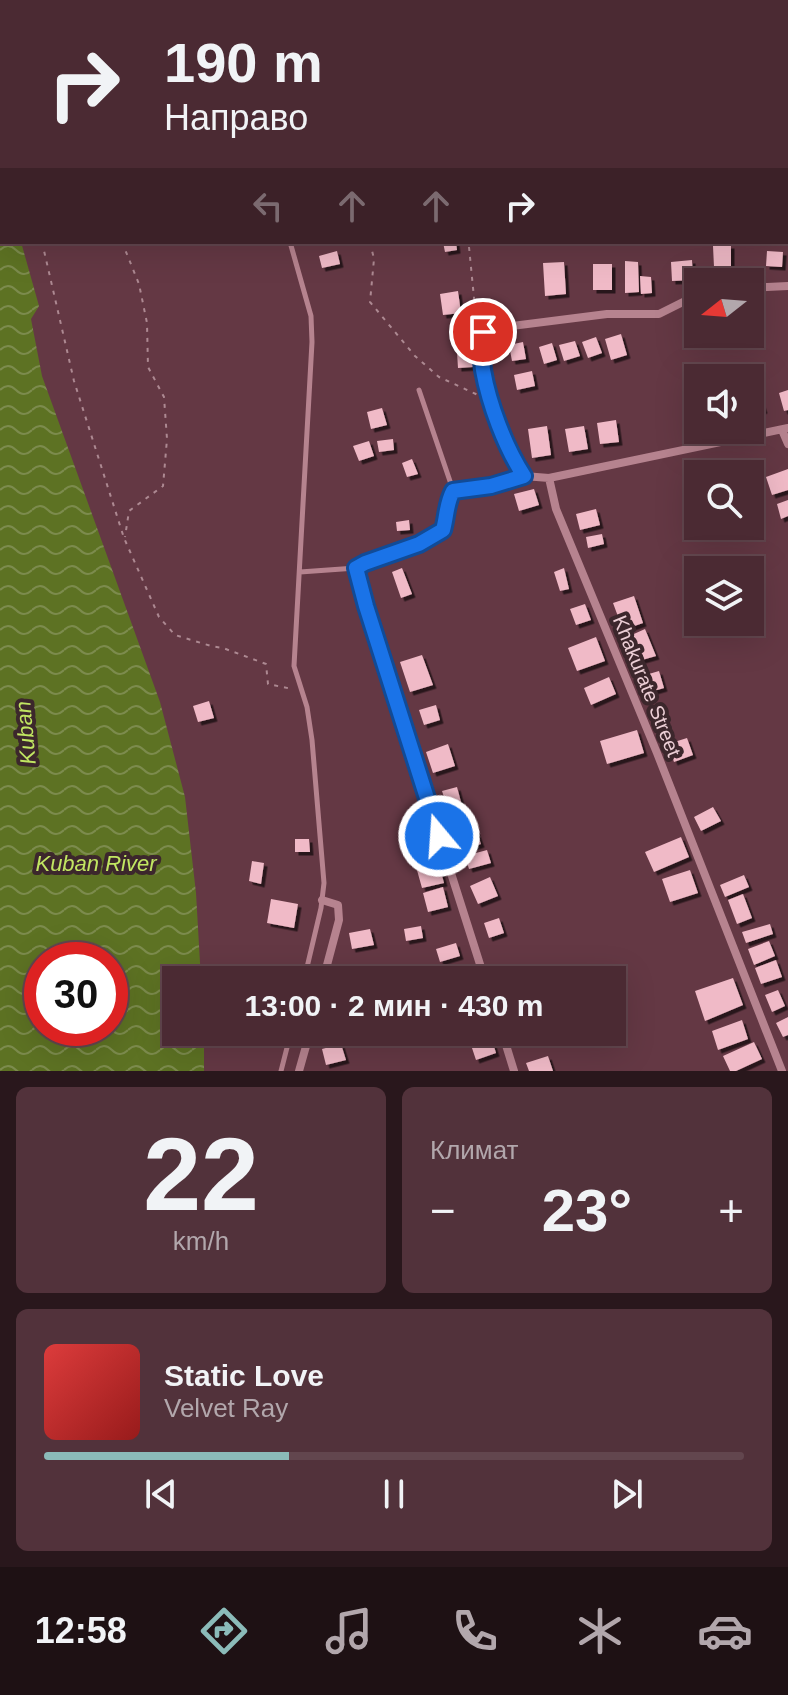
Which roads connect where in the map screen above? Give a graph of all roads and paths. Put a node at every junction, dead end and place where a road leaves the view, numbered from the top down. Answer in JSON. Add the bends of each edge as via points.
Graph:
{"nodes":[{"id":1,"x":42,"y":244,"type":"edge"},
{"id":2,"x":123,"y":244,"type":"edge"},
{"id":3,"x":291,"y":244,"type":"edge"},
{"id":4,"x":370,"y":244,"type":"edge"},
{"id":5,"x":469,"y":247,"type":"dead end"},
{"id":6,"x":788,"y":286,"type":"edge"},
{"id":7,"x":764,"y":287,"type":"edge"},
{"id":8,"x":684,"y":302,"type":"edge"},
{"id":9,"x":483,"y":332,"type":"junction"},
{"id":10,"x":419,"y":390,"type":"dead end"},
{"id":11,"x":490,"y":400,"type":"junction"},
{"id":12,"x":785,"y":429,"type":"edge"},
{"id":13,"x":788,"y":444,"type":"edge"},
{"id":14,"x":524,"y":476,"type":"junction"},
{"id":15,"x":549,"y":478,"type":"junction"},
{"id":16,"x":453,"y":491,"type":"junction"},
{"id":17,"x":124,"y":538,"type":"junction"},
{"id":18,"x":356,"y":568,"type":"junction"},
{"id":19,"x":300,"y":572,"type":"junction"},
{"id":20,"x":301,"y":691,"type":"junction"},
{"id":21,"x":322,"y":900,"type":"junction"},
{"id":22,"x":307,"y":966,"type":"edge"},
{"id":23,"x":327,"y":966,"type":"edge"},
{"id":24,"x":481,"y":966,"type":"edge"},
{"id":25,"x":287,"y":1046,"type":"edge"},
{"id":26,"x":306,"y":1046,"type":"edge"},
{"id":27,"x":506,"y":1046,"type":"edge"},
{"id":28,"x":281,"y":1071,"type":"edge"},
{"id":29,"x":299,"y":1071,"type":"edge"},
{"id":30,"x":514,"y":1071,"type":"edge"},
{"id":31,"x":782,"y":1071,"type":"edge"}],
"edges":[{"from":1,"to":17,"type":"path","via":[[74,381]]},
{"from":2,"to":17,"type":"path","via":[[139,284],[148,367],[164,397],[167,439],[163,486],[129,511]]},
{"from":3,"to":19,"type":"lane","via":[[311,316],[312,342]]},
{"from":4,"to":11,"type":"path","via":[[370,302],[439,377]]},
{"from":5,"to":9,"type":"path"},
{"from":6,"to":7,"type":"street"},
{"from":8,"to":9,"type":"street","via":[[659,314],[607,314]]},
{"from":9,"to":11,"type":"street","via":[[482,367]]},
{"from":10,"to":16,"type":"lane"},
{"from":11,"to":14,"type":"street"},
{"from":12,"to":13,"type":"street"},
{"from":12,"to":15,"type":"street"},
{"from":14,"to":15,"type":"street"},
{"from":14,"to":16,"type":"street"},
{"from":15,"to":31,"type":"street","name":"Khakurate Street","via":[[556,509]]},
{"from":16,"to":18,"type":"street","via":[[443,530]]},
{"from":17,"to":20,"type":"path","via":[[159,617],[175,635],[266,664],[268,684]]},
{"from":18,"to":19,"type":"lane"},
{"from":18,"to":24,"type":"street"},
{"from":19,"to":20,"type":"lane","via":[[294,666]]},
{"from":20,"to":21,"type":"lane","via":[[312,740]]},
{"from":21,"to":22,"type":"lane"},
{"from":21,"to":23,"type":"street","via":[[338,905]]},
{"from":25,"to":28,"type":"lane"},
{"from":26,"to":29,"type":"street"},
{"from":27,"to":30,"type":"street"}]}
